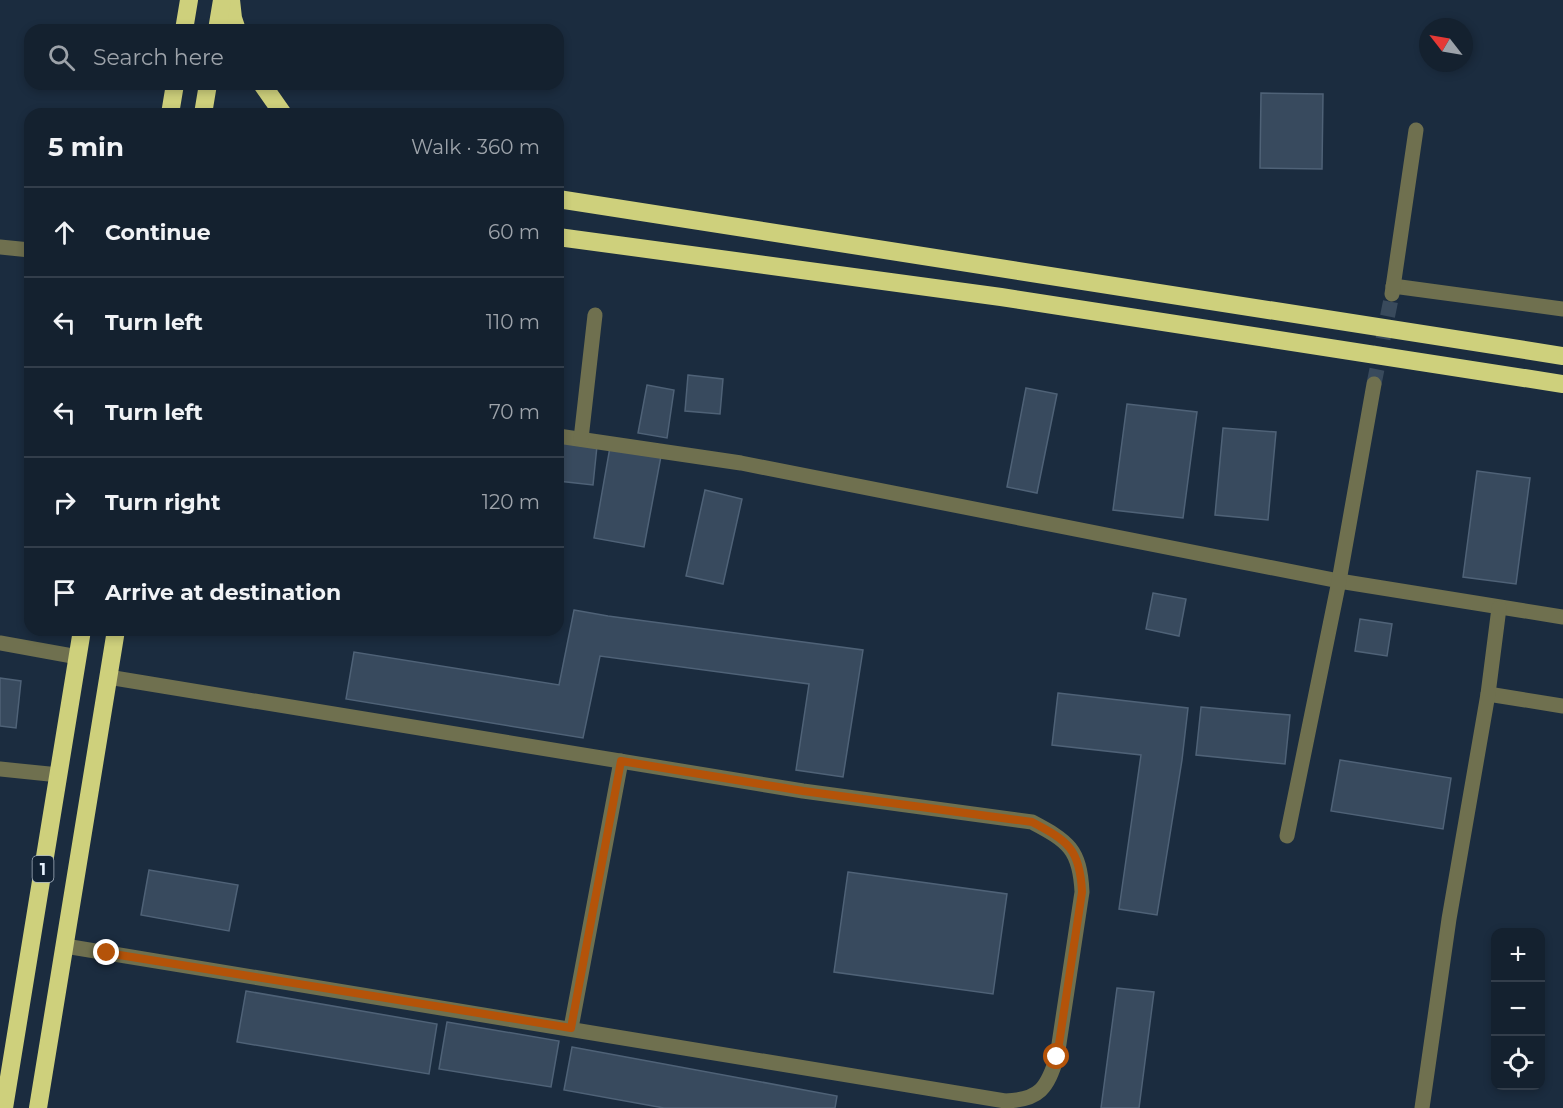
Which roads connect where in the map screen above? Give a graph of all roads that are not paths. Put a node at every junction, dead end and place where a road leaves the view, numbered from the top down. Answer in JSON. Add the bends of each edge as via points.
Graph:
{"nodes":[{"id":1,"x":189,"y":0,"type":"edge"},
{"id":2,"x":222,"y":0,"type":"edge"},
{"id":3,"x":231,"y":0,"type":"edge"},
{"id":4,"x":185,"y":24,"type":"edge"},
{"id":5,"x":218,"y":24,"type":"edge"},
{"id":6,"x":235,"y":24,"type":"edge"},
{"id":7,"x":174,"y":90,"type":"edge"},
{"id":8,"x":207,"y":90,"type":"edge"},
{"id":9,"x":266,"y":90,"type":"edge"},
{"id":10,"x":171,"y":108,"type":"edge"},
{"id":11,"x":204,"y":108,"type":"edge"},
{"id":12,"x":279,"y":108,"type":"edge"},
{"id":13,"x":1416,"y":130,"type":"dead end"},
{"id":14,"x":564,"y":200,"type":"edge"},
{"id":15,"x":564,"y":238,"type":"edge"},
{"id":16,"x":0,"y":246,"type":"edge"},
{"id":17,"x":24,"y":249,"type":"edge"},
{"id":18,"x":1563,"y":309,"type":"edge"},
{"id":19,"x":596,"y":315,"type":"dead end"},
{"id":20,"x":1563,"y":356,"type":"edge"},
{"id":21,"x":1374,"y":384,"type":"tunnel mouth"},
{"id":22,"x":1563,"y":384,"type":"edge"},
{"id":23,"x":564,"y":437,"type":"edge"},
{"id":24,"x":581,"y":439,"type":"junction"},
{"id":25,"x":1339,"y":581,"type":"junction"},
{"id":26,"x":1499,"y":608,"type":"junction"},
{"id":27,"x":1563,"y":617,"type":"edge"},
{"id":28,"x":81,"y":636,"type":"edge"},
{"id":29,"x":115,"y":636,"type":"edge"},
{"id":30,"x":0,"y":643,"type":"edge"},
{"id":31,"x":78,"y":657,"type":"junction"},
{"id":32,"x":108,"y":678,"type":"junction"},
{"id":33,"x":1488,"y":694,"type":"junction"},
{"id":34,"x":1563,"y":706,"type":"edge"},
{"id":35,"x":621,"y":761,"type":"junction"},
{"id":36,"x":0,"y":769,"type":"edge"},
{"id":37,"x":58,"y":775,"type":"junction"},
{"id":38,"x":1287,"y":836,"type":"dead end"},
{"id":39,"x":65,"y":946,"type":"junction"},
{"id":40,"x":25,"y":978,"type":"junction"},
{"id":41,"x":58,"y":981,"type":"junction"},
{"id":42,"x":571,"y":1028,"type":"junction"},
{"id":43,"x":4,"y":1086,"type":"edge"},
{"id":44,"x":4,"y":1108,"type":"edge"},
{"id":45,"x":38,"y":1108,"type":"edge"},
{"id":46,"x":1422,"y":1108,"type":"edge"}],
"edges":[{"from":1,"to":4,"type":"highway"},
{"from":2,"to":5,"type":"highway"},
{"from":3,"to":6,"type":"highway"},
{"from":7,"to":10,"type":"highway"},
{"from":8,"to":11,"type":"highway"},
{"from":9,"to":12,"type":"highway"},
{"from":13,"to":18,"type":"street","via":[[1393,290]]},
{"from":14,"to":20,"type":"highway"},
{"from":15,"to":22,"type":"highway","via":[[1001,297]]},
{"from":16,"to":17,"type":"street"},
{"from":19,"to":24,"type":"street"},
{"from":21,"to":25,"type":"street"},
{"from":23,"to":24,"type":"street"},
{"from":24,"to":25,"type":"street","via":[[741,463]]},
{"from":25,"to":26,"type":"street"},
{"from":25,"to":38,"type":"street"},
{"from":26,"to":27,"type":"street"},
{"from":26,"to":33,"type":"street"},
{"from":28,"to":31,"type":"highway","number":"1"},
{"from":29,"to":32,"type":"highway","number":"1"},
{"from":30,"to":31,"type":"street"},
{"from":31,"to":37,"type":"highway","number":"1"},
{"from":32,"to":35,"type":"street"},
{"from":32,"to":39,"type":"highway","number":"1"},
{"from":33,"to":34,"type":"street"},
{"from":33,"to":46,"type":"street"},
{"from":35,"to":42,"type":"street"},
{"from":35,"to":42,"type":"street","via":[[1032,822],[1059,836],[1074,854],[1081,872],[1082,892],[1057,1057],[1044,1088],[1022,1100],[1005,1101]]},
{"from":36,"to":37,"type":"street"},
{"from":37,"to":40,"type":"highway","number":"1"},
{"from":39,"to":41,"type":"highway","number":"1"},
{"from":39,"to":42,"type":"street"},
{"from":40,"to":41,"type":"highway"},
{"from":40,"to":43,"type":"highway","number":"1"},
{"from":41,"to":45,"type":"highway","number":"1"},
{"from":43,"to":44,"type":"highway","number":"1"}]}
